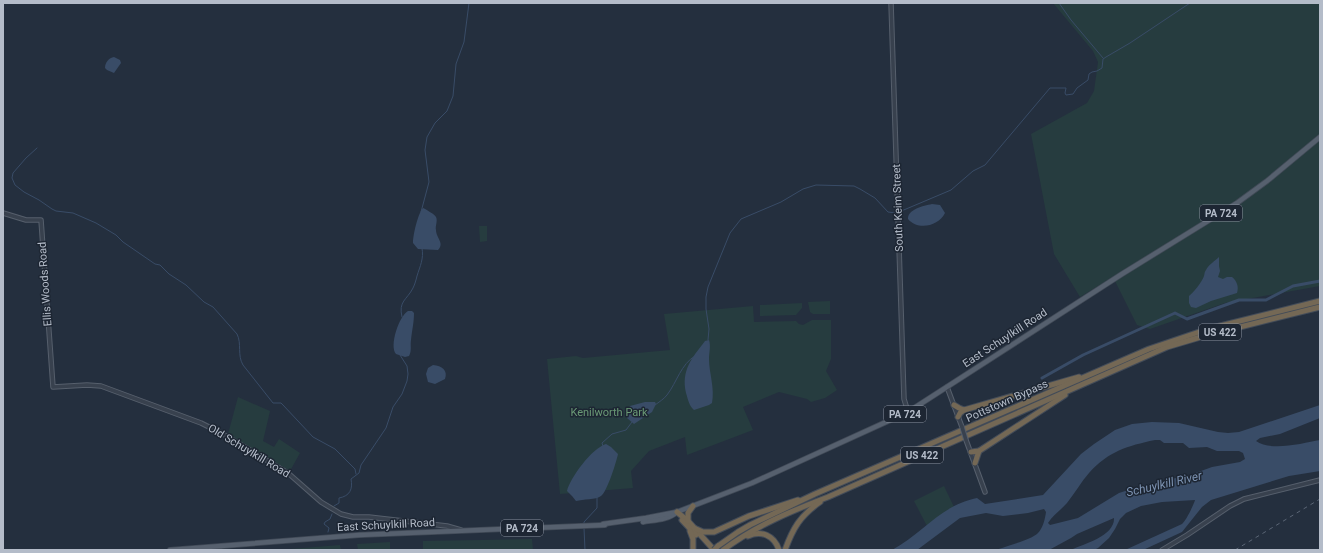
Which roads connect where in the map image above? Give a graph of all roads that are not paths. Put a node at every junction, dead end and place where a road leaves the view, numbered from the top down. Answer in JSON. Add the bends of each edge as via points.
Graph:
{"nodes":[{"id":1,"x":891,"y":3,"type":"edge"},
{"id":2,"x":1320,"y":138,"type":"edge"},
{"id":3,"x":3,"y":212,"type":"edge"},
{"id":4,"x":1320,"y":301,"type":"edge"},
{"id":5,"x":1320,"y":307,"type":"edge"},
{"id":6,"x":1124,"y":366,"type":"junction"},
{"id":7,"x":1097,"y":371,"type":"junction"},
{"id":8,"x":53,"y":387,"type":"joint"},
{"id":9,"x":947,"y":387,"type":"junction"},
{"id":10,"x":954,"y":405,"type":"junction"},
{"id":11,"x":964,"y":410,"type":"junction"},
{"id":12,"x":908,"y":412,"type":"junction"},
{"id":13,"x":958,"y":417,"type":"junction"},
{"id":14,"x":979,"y":451,"type":"junction"},
{"id":15,"x":971,"y":452,"type":"junction"},
{"id":16,"x":975,"y":463,"type":"junction"},
{"id":17,"x":1320,"y":480,"type":"edge"},
{"id":18,"x":985,"y":492,"type":"dead end"},
{"id":19,"x":815,"y":494,"type":"junction"},
{"id":20,"x":828,"y":497,"type":"junction"},
{"id":21,"x":693,"y":506,"type":"junction"},
{"id":22,"x":677,"y":512,"type":"junction"},
{"id":23,"x":688,"y":521,"type":"junction"},
{"id":24,"x":692,"y":528,"type":"junction"},
{"id":25,"x":462,"y":530,"type":"junction"},
{"id":26,"x":716,"y":549,"type":"edge"},
{"id":27,"x":170,"y":550,"type":"edge"},
{"id":28,"x":693,"y":550,"type":"edge"},
{"id":29,"x":710,"y":550,"type":"edge"},
{"id":30,"x":724,"y":550,"type":"edge"},
{"id":31,"x":778,"y":550,"type":"edge"},
{"id":32,"x":784,"y":550,"type":"edge"},
{"id":33,"x":1162,"y":550,"type":"edge"}],
"edges":[{"from":1,"to":12,"type":"street","name":"South Keim Street","via":[[904,399]]},
{"from":2,"to":9,"type":"main road","name":"East Schuylkill Road","number":"PA 724","via":[[1237,203],[1118,276]]},
{"from":3,"to":8,"type":"street","name":"Ellis Woods Road","via":[[26,220],[41,220]]},
{"from":4,"to":7,"type":"highway","name":"Pottstown Bypass","number":"US 422","via":[[1190,334]]},
{"from":5,"to":6,"type":"highway","name":"Pottstown Bypass","number":"US 422","via":[[1189,340]]},
{"from":6,"to":14,"type":"highway","via":[[1061,398]]},
{"from":6,"to":20,"type":"highway","name":"Pottstown Bypass","number":"US 422"},
{"from":7,"to":11,"type":"highway"},
{"from":7,"to":19,"type":"highway","name":"Pottstown Bypass","number":"US 422"},
{"from":8,"to":25,"type":"street","name":"Old Schuylkill Road","via":[[101,386],[201,423],[284,470],[336,512],[353,517],[447,526]]},
{"from":9,"to":10,"type":"street"},
{"from":9,"to":12,"type":"main road","name":"East Schuylkill Road","number":"PA 724"},
{"from":10,"to":11,"type":"highway"},
{"from":10,"to":13,"type":"street"},
{"from":11,"to":13,"type":"highway"},
{"from":12,"to":21,"type":"main road","name":"East Schuylkill Road","number":"PA 724","via":[[752,483]]},
{"from":13,"to":15,"type":"street","bridge":true},
{"from":14,"to":15,"type":"highway"},
{"from":14,"to":16,"type":"highway"},
{"from":15,"to":16,"type":"street"},
{"from":16,"to":18,"type":"street"},
{"from":17,"to":33,"type":"street","via":[[1244,499]]},
{"from":19,"to":24,"type":"highway","via":[[761,511],[714,532]]},
{"from":19,"to":26,"type":"highway","name":"Pottstown Bypass","number":"US 422","via":[[750,525]]},
{"from":20,"to":30,"type":"highway","name":"Pottstown Bypass","number":"US 422","via":[[783,514],[746,534]]},
{"from":20,"to":32,"type":"highway","via":[[800,519]]},
{"from":21,"to":22,"type":"main road","name":"East Schuylkill Road","number":"PA 724"},
{"from":21,"to":23,"type":"highway","via":[[688,513]]},
{"from":22,"to":23,"type":"highway"},
{"from":22,"to":24,"type":"highway"},
{"from":22,"to":25,"type":"main road","name":"East Schuylkill Road","number":"PA 724","via":[[673,516],[657,520],[623,524]]},
{"from":23,"to":24,"type":"highway"},
{"from":24,"to":26,"type":"highway"},
{"from":24,"to":28,"type":"highway"},
{"from":24,"to":29,"type":"highway"},
{"from":25,"to":27,"type":"main road","name":"East Schuylkill Road","number":"PA 724","via":[[359,535]]},
{"from":30,"to":31,"type":"highway","via":[[750,535],[760,533],[774,540]]}]}
